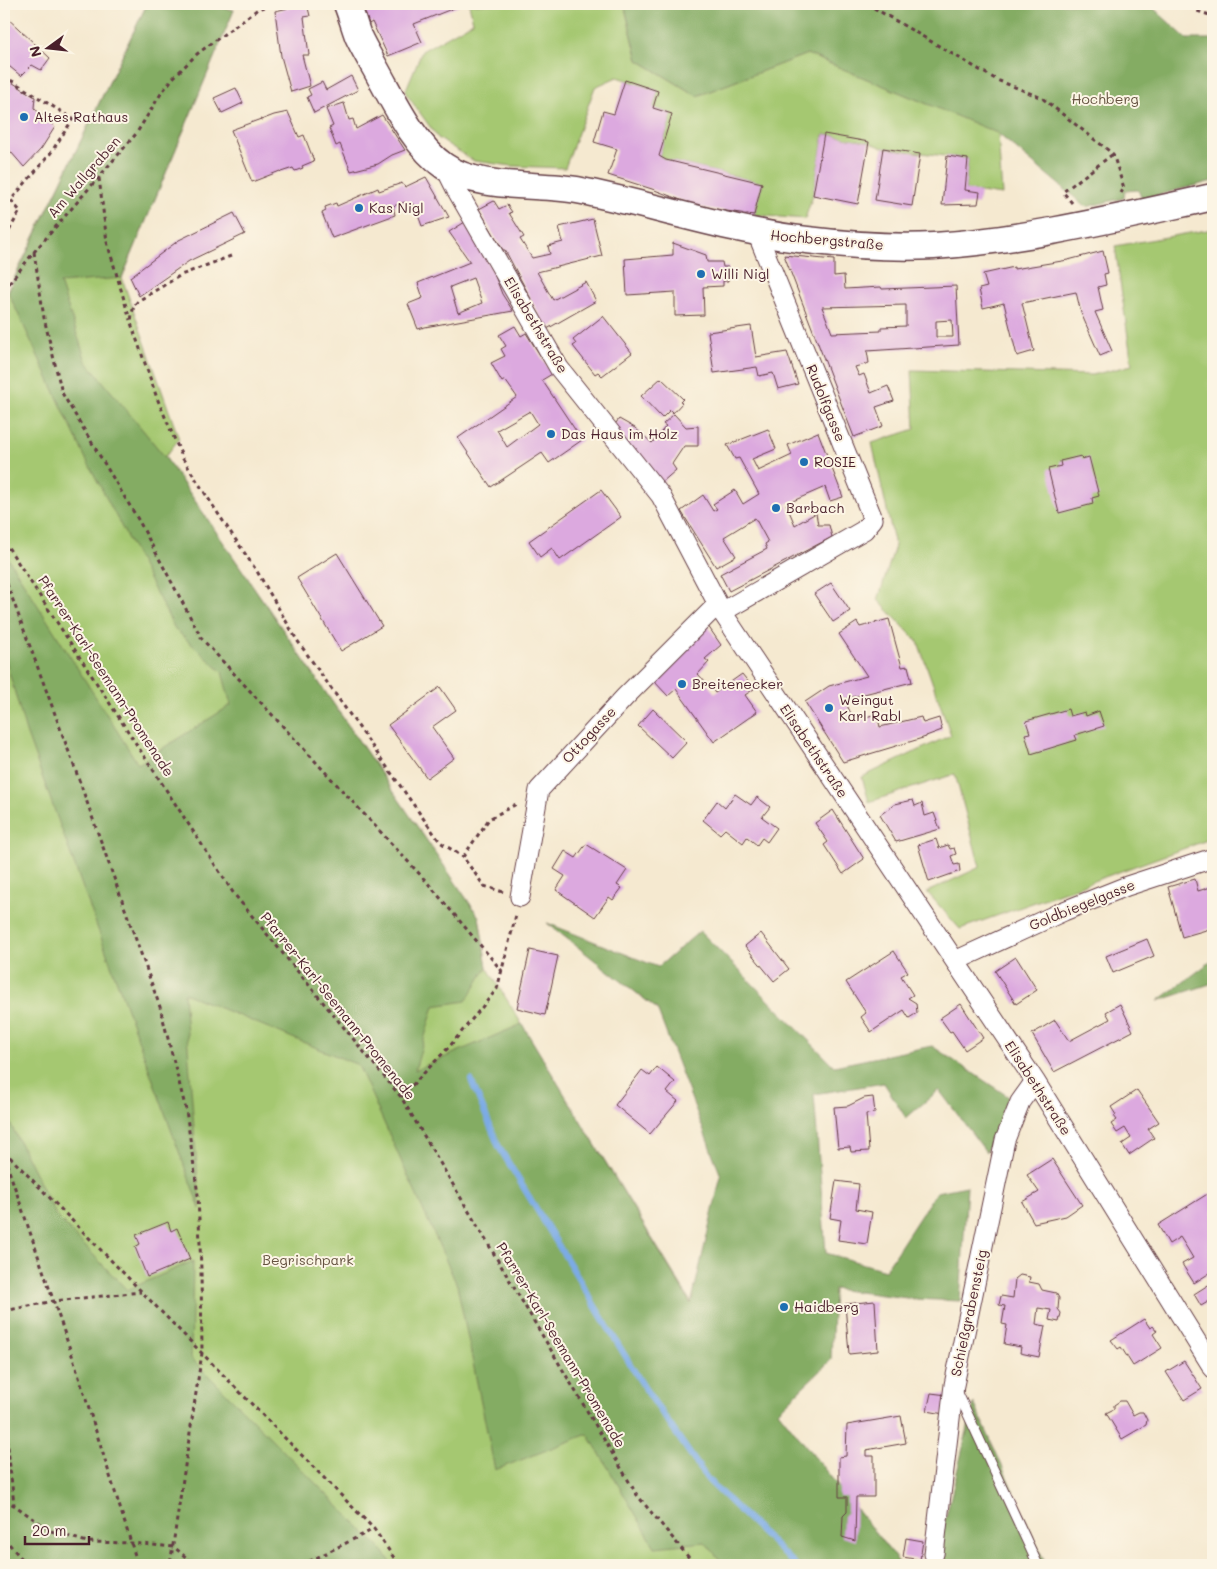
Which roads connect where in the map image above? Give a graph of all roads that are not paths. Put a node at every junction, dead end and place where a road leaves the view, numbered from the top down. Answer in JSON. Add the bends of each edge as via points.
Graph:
{"nodes":[{"id":1,"x":347,"y":4,"type":"edge"},
{"id":2,"x":445,"y":167,"type":"junction"},
{"id":3,"x":1213,"y":197,"type":"edge"},
{"id":4,"x":756,"y":233,"type":"junction"},
{"id":5,"x":720,"y":608,"type":"junction"},
{"id":6,"x":1213,"y":858,"type":"edge"},
{"id":7,"x":520,"y":897,"type":"road end"},
{"id":8,"x":955,"y":961,"type":"junction"},
{"id":9,"x":1035,"y":1081,"type":"junction"},
{"id":10,"x":1213,"y":1368,"type":"edge"},
{"id":11,"x":954,"y":1386,"type":"junction"},
{"id":12,"x":934,"y":1554,"type":"dead end"},
{"id":13,"x":1038,"y":1565,"type":"edge"}],
"edges":[{"from":1,"to":2,"type":"main road","name":"Elisabethstraße","via":[[359,38],[401,113],[427,151]]},
{"from":2,"to":4,"type":"main road","name":"Hochbergstraße","via":[[475,180],[574,190]]},
{"from":2,"to":5,"type":"street","name":"Elisabethstraße","via":[[559,368],[661,496]]},
{"from":3,"to":4,"type":"main road","name":"Hochbergstraße","via":[[1022,236],[948,245],[859,245]]},
{"from":4,"to":5,"type":"street","name":"Rudolfgasse","via":[[873,519],[864,530]]},
{"from":5,"to":7,"type":"street","name":"Ottogasse","via":[[625,697],[539,790]]},
{"from":5,"to":8,"type":"street","name":"Elisabethstraße"},
{"from":6,"to":8,"type":"street","name":"Goldbiegelgasse","via":[[1064,911]]},
{"from":8,"to":9,"type":"street","name":"Elisabethstraße"},
{"from":9,"to":10,"type":"street","name":"Elisabethstraße"},
{"from":9,"to":11,"type":"street","name":"Schießgrabensteig","via":[[1020,1102],[1005,1140]]},
{"from":11,"to":12,"type":"street","name":"Schießgrabensteig"},
{"from":11,"to":13,"type":"lane"}]}
